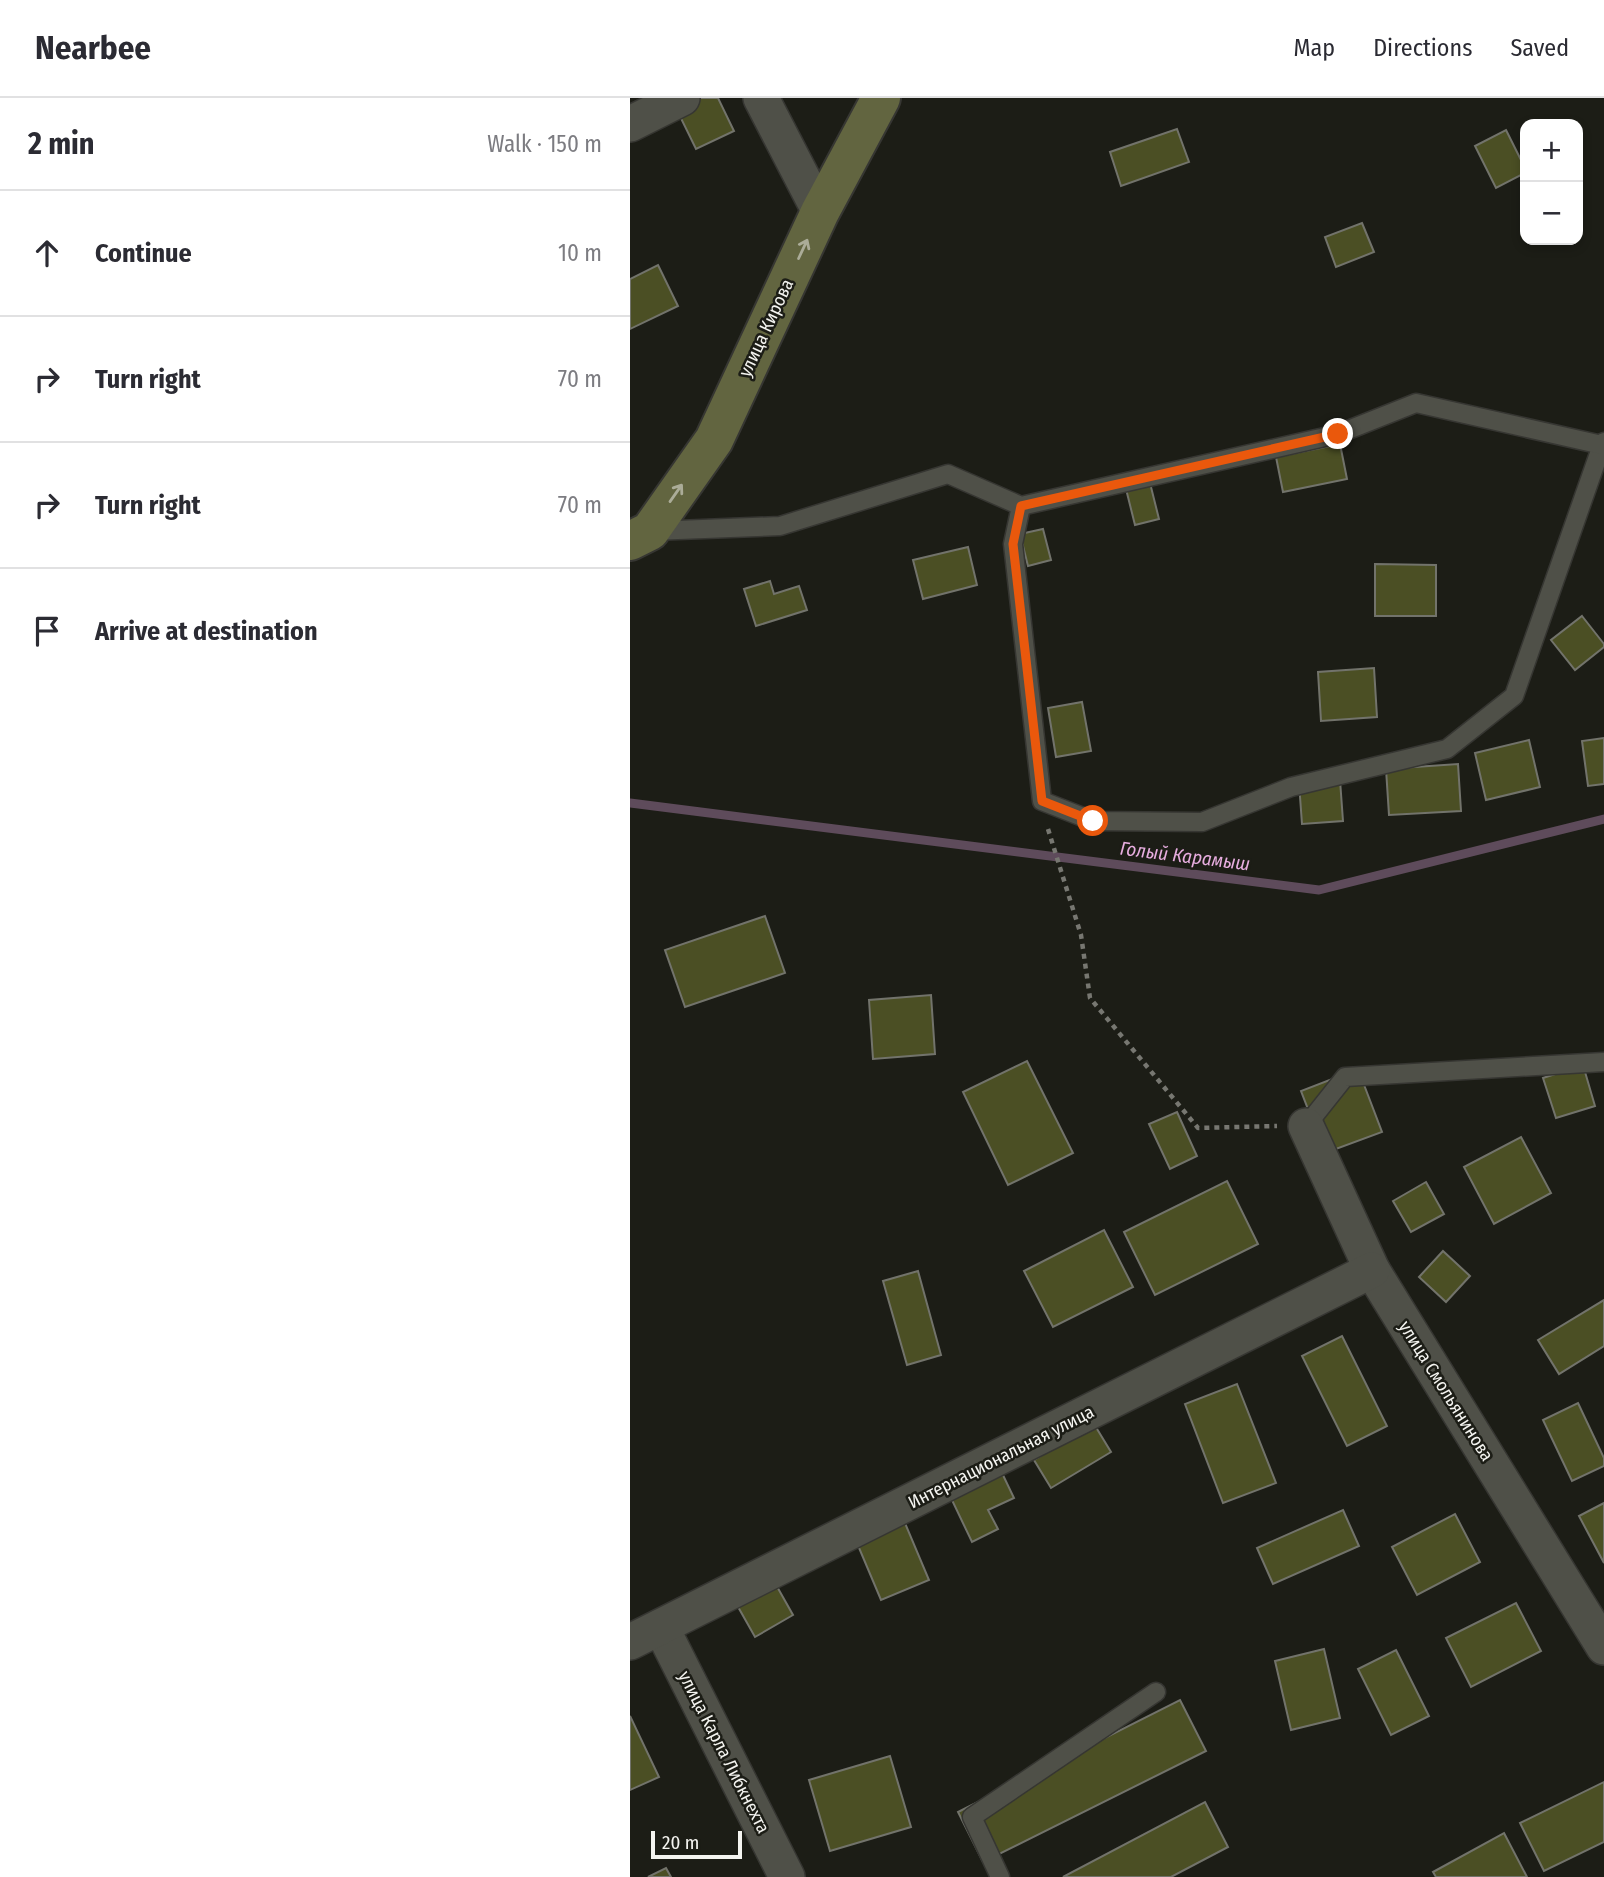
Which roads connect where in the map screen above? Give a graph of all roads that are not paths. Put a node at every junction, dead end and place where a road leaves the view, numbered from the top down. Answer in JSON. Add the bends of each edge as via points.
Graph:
{"nodes":[{"id":1,"x":682,"y":98,"type":"edge"},
{"id":2,"x":761,"y":98,"type":"edge"},
{"id":3,"x":881,"y":98,"type":"edge"},
{"id":4,"x":630,"y":124,"type":"edge"},
{"id":5,"x":820,"y":212,"type":"junction"},
{"id":6,"x":1603,"y":444,"type":"edge"},
{"id":7,"x":1021,"y":506,"type":"junction"},
{"id":8,"x":640,"y":536,"type":"edge"},
{"id":9,"x":1604,"y":1062,"type":"edge"},
{"id":10,"x":1306,"y":1125,"type":"joint"},
{"id":11,"x":1372,"y":1270,"type":"junction"},
{"id":12,"x":661,"y":1627,"type":"junction"},
{"id":13,"x":630,"y":1642,"type":"edge"},
{"id":14,"x":1604,"y":1647,"type":"edge"},
{"id":15,"x":1156,"y":1692,"type":"dead end"},
{"id":16,"x":787,"y":1877,"type":"edge"},
{"id":17,"x":1000,"y":1877,"type":"edge"}],
"edges":[{"from":1,"to":4,"type":"street"},
{"from":2,"to":5,"type":"street"},
{"from":3,"to":5,"type":"street","name":"улица Кирова"},
{"from":8,"to":5,"type":"street","name":"улица Кирова","one_way":true,"via":[[714,440]]},
{"from":6,"to":7,"type":"lane","via":[[1416,403],[1338,434]]},
{"from":6,"to":7,"type":"lane","via":[[1514,696],[1447,749],[1291,787],[1202,822],[1093,821],[1042,801],[1013,544]]},
{"from":7,"to":8,"type":"lane","via":[[948,474],[780,526]]},
{"from":9,"to":10,"type":"lane","via":[[1345,1077]]},
{"from":10,"to":11,"type":"street","name":"улица Смольянинова"},
{"from":11,"to":12,"type":"street","name":"Интернациональная улица"},
{"from":11,"to":14,"type":"street","name":"улица Смольянинова"},
{"from":12,"to":13,"type":"street","name":"Интернациональная улица"},
{"from":12,"to":16,"type":"street","name":"улица Карла Либкнехта"},
{"from":15,"to":17,"type":"lane","via":[[972,1817]]}]}
